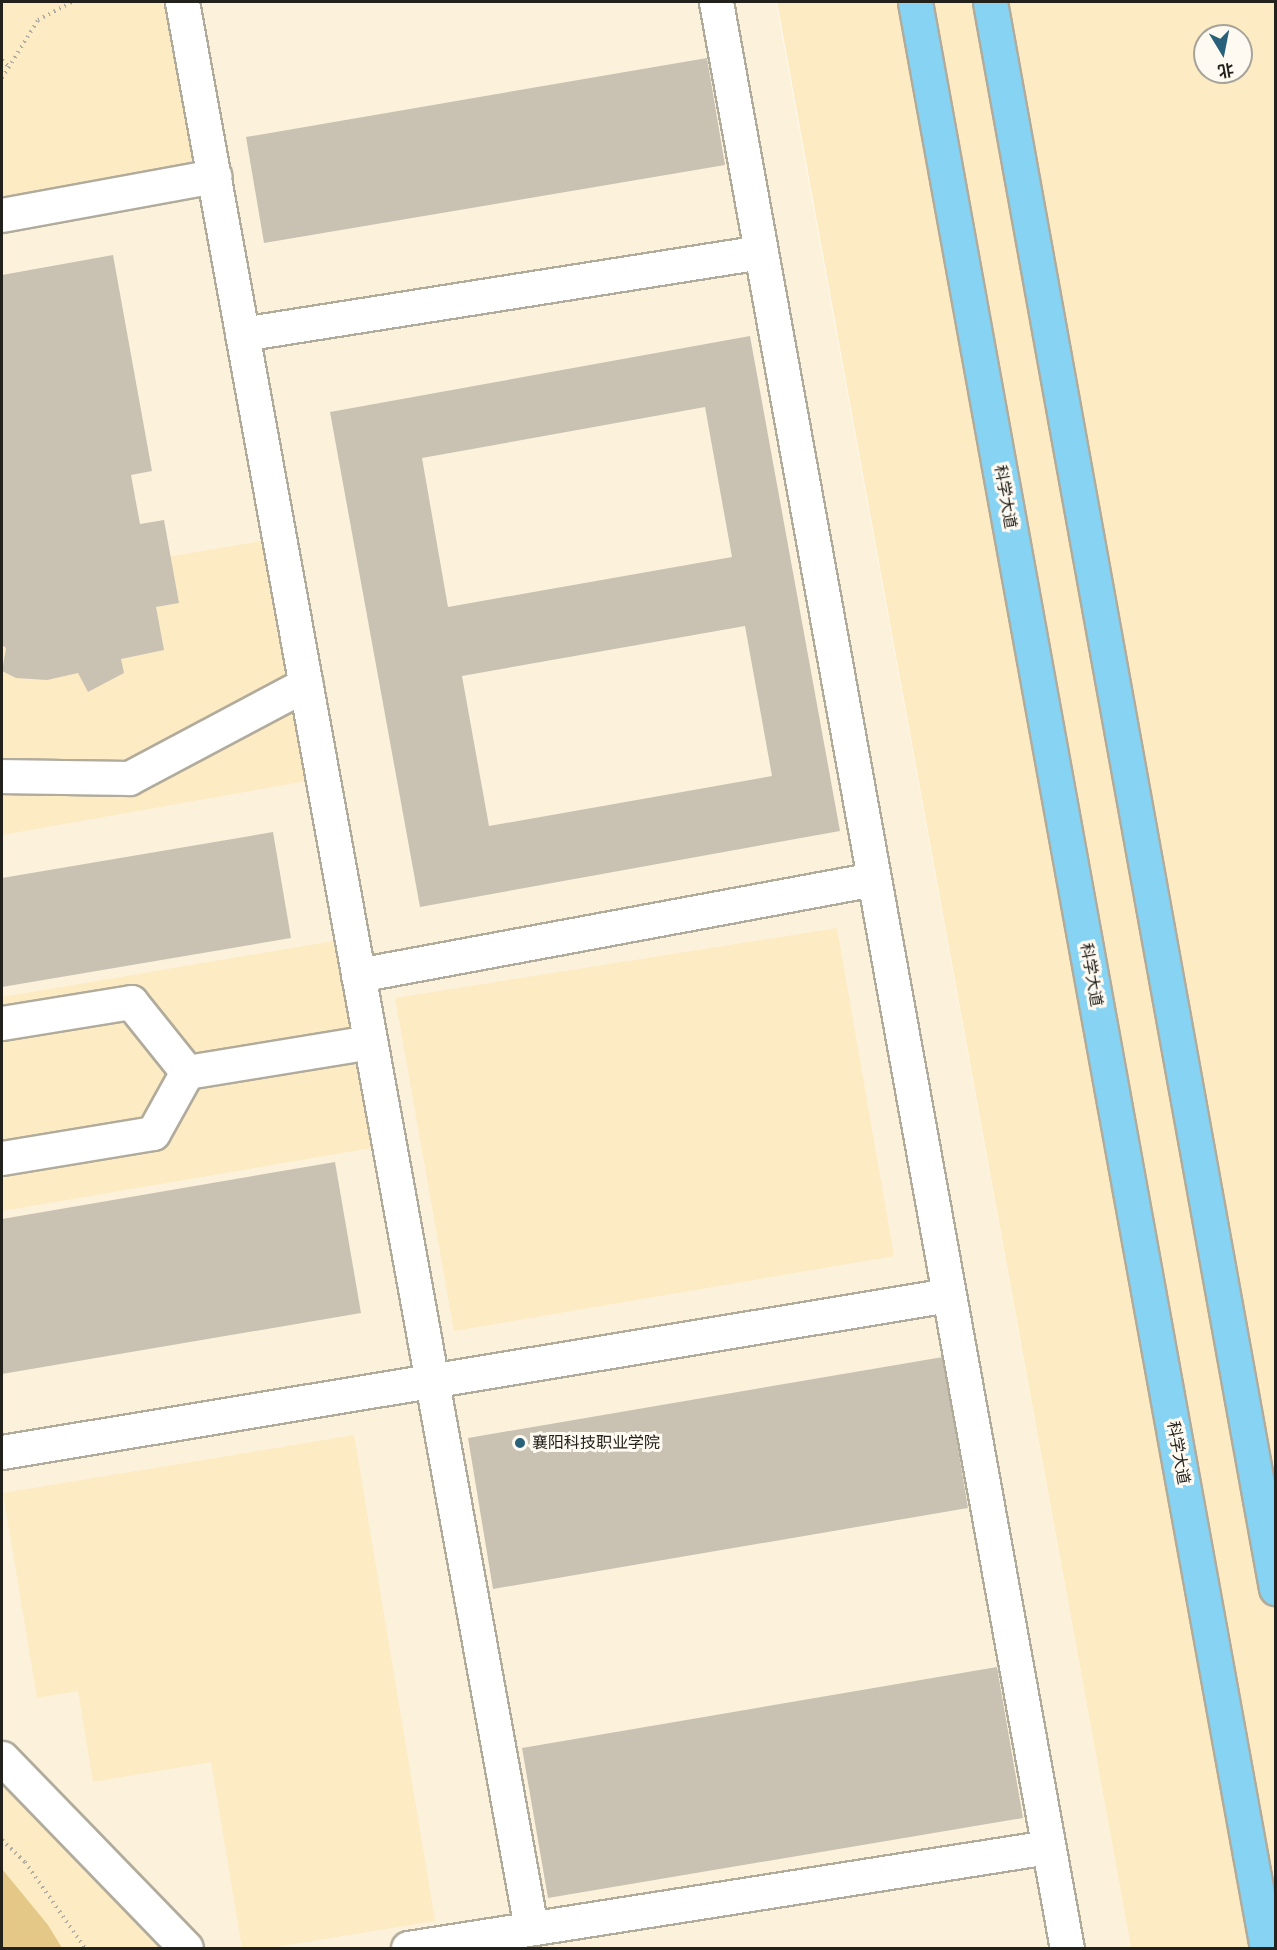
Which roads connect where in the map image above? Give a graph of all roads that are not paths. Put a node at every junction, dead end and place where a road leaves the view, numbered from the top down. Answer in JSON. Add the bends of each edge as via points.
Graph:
{"nodes":[{"id":1,"x":182,"y":2,"type":"edge"},
{"id":2,"x":716,"y":2,"type":"edge"},
{"id":3,"x":915,"y":2,"type":"edge"},
{"id":4,"x":990,"y":2,"type":"edge"},
{"id":5,"x":214,"y":176,"type":"junction"},
{"id":6,"x":2,"y":215,"type":"edge"},
{"id":7,"x":761,"y":252,"type":"junction"},
{"id":8,"x":242,"y":334,"type":"junction"},
{"id":9,"x":306,"y":684,"type":"junction"},
{"id":10,"x":2,"y":776,"type":"edge"},
{"id":11,"x":874,"y":879,"type":"junction"},
{"id":12,"x":358,"y":975,"type":"junction"},
{"id":13,"x":2,"y":1023,"type":"edge"},
{"id":14,"x":370,"y":1042,"type":"junction"},
{"id":15,"x":187,"y":1072,"type":"junction"},
{"id":16,"x":2,"y":1158,"type":"edge"},
{"id":17,"x":948,"y":1295,"type":"junction"},
{"id":18,"x":432,"y":1381,"type":"junction"},
{"id":19,"x":2,"y":1452,"type":"edge"},
{"id":20,"x":1275,"y":1588,"type":"edge"},
{"id":21,"x":2,"y":1758,"type":"edge"},
{"id":22,"x":1048,"y":1847,"type":"junction"},
{"id":23,"x":531,"y":1928,"type":"junction"},
{"id":24,"x":186,"y":1948,"type":"edge"},
{"id":25,"x":408,"y":1948,"type":"edge"},
{"id":26,"x":1067,"y":1948,"type":"edge"},
{"id":27,"x":1267,"y":1948,"type":"edge"}],
"edges":[{"from":1,"to":5,"type":"lane"},
{"from":2,"to":7,"type":"lane"},
{"from":3,"to":27,"type":"main road","name":"科学大道"},
{"from":4,"to":20,"type":"main road"},
{"from":5,"to":6,"type":"lane"},
{"from":5,"to":8,"type":"lane"},
{"from":7,"to":8,"type":"lane"},
{"from":7,"to":11,"type":"lane"},
{"from":8,"to":9,"type":"lane"},
{"from":9,"to":10,"type":"lane","via":[[129,778]]},
{"from":9,"to":12,"type":"lane"},
{"from":11,"to":12,"type":"lane"},
{"from":11,"to":17,"type":"lane"},
{"from":12,"to":14,"type":"lane"},
{"from":13,"to":15,"type":"lane","via":[[131,1002]]},
{"from":14,"to":15,"type":"lane"},
{"from":14,"to":18,"type":"lane"},
{"from":15,"to":16,"type":"lane","via":[[153,1133]]},
{"from":17,"to":18,"type":"lane"},
{"from":17,"to":22,"type":"lane"},
{"from":18,"to":19,"type":"lane"},
{"from":18,"to":23,"type":"lane"},
{"from":21,"to":24,"type":"lane"},
{"from":22,"to":23,"type":"lane"},
{"from":22,"to":26,"type":"lane"},
{"from":23,"to":25,"type":"lane"}]}
